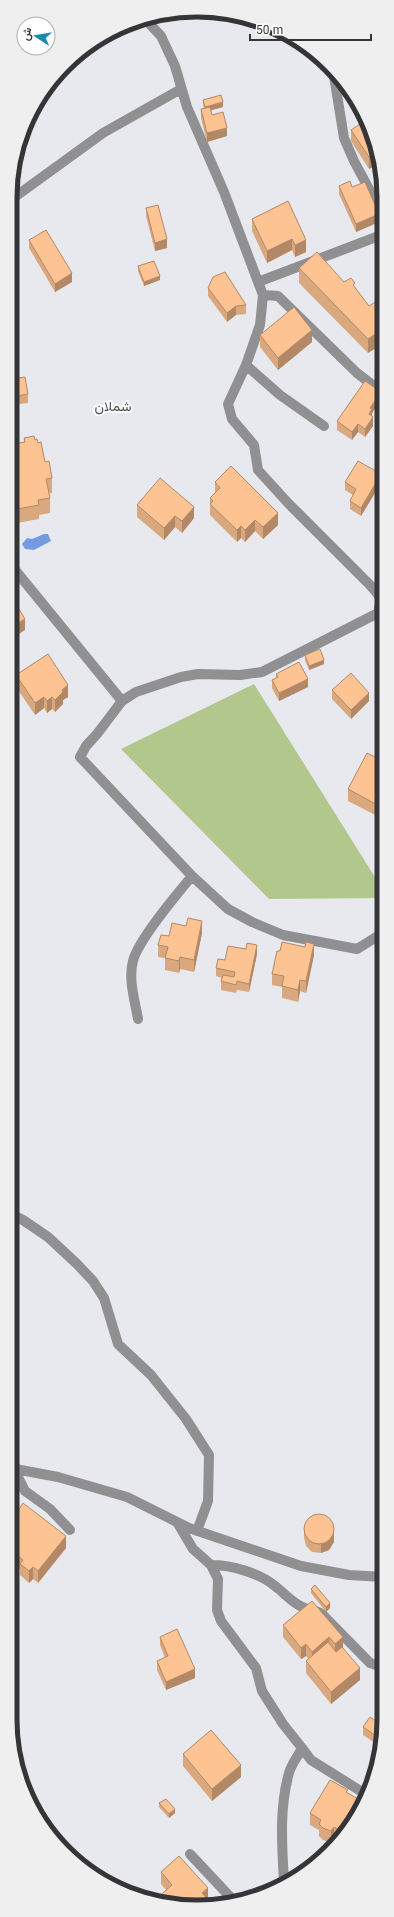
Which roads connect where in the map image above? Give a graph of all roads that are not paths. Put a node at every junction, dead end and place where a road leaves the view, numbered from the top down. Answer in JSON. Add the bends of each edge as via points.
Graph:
{"nodes":[{"id":1,"x":149,"y":23,"type":"edge"},
{"id":2,"x":335,"y":81,"type":"edge"},
{"id":3,"x":181,"y":89,"type":"junction"},
{"id":4,"x":17,"y":195,"type":"edge"},
{"id":5,"x":377,"y":204,"type":"edge"},
{"id":6,"x":377,"y":237,"type":"edge"},
{"id":7,"x":258,"y":282,"type":"junction"},
{"id":8,"x":263,"y":295,"type":"junction"},
{"id":9,"x":246,"y":365,"type":"junction"},
{"id":10,"x":377,"y":388,"type":"edge"},
{"id":11,"x":324,"y":426,"type":"dead end"},
{"id":12,"x":17,"y":572,"type":"edge"},
{"id":13,"x":377,"y":593,"type":"edge"},
{"id":14,"x":377,"y":614,"type":"edge"},
{"id":15,"x":122,"y":701,"type":"junction"},
{"id":16,"x":192,"y":876,"type":"junction"},
{"id":17,"x":377,"y":937,"type":"edge"},
{"id":18,"x":138,"y":1019,"type":"dead end"},
{"id":19,"x":17,"y":1218,"type":"edge"},
{"id":20,"x":17,"y":1469,"type":"edge"},
{"id":21,"x":17,"y":1477,"type":"edge"},
{"id":22,"x":177,"y":1522,"type":"junction"},
{"id":23,"x":70,"y":1530,"type":"dead end"},
{"id":24,"x":197,"y":1531,"type":"junction"},
{"id":25,"x":211,"y":1566,"type":"junction"},
{"id":26,"x":377,"y":1577,"type":"edge"},
{"id":27,"x":377,"y":1665,"type":"edge"},
{"id":28,"x":302,"y":1748,"type":"junction"},
{"id":29,"x":362,"y":1792,"type":"edge"},
{"id":30,"x":190,"y":1854,"type":"dead end"},
{"id":31,"x":284,"y":1878,"type":"edge"},
{"id":32,"x":230,"y":1897,"type":"edge"}],
"edges":[{"from":1,"to":3,"type":"street","via":[[161,36],[175,66]]},
{"from":2,"to":5,"type":"street","via":[[344,138]]},
{"from":3,"to":4,"type":"street","via":[[103,133]]},
{"from":3,"to":7,"type":"street"},
{"from":6,"to":7,"type":"street"},
{"from":7,"to":8,"type":"street"},
{"from":8,"to":9,"type":"street","via":[[260,325]]},
{"from":8,"to":10,"type":"street","via":[[278,296],[357,373]]},
{"from":9,"to":11,"type":"street","via":[[280,395]]},
{"from":9,"to":13,"type":"street","via":[[228,404],[232,419],[254,445],[258,470]]},
{"from":12,"to":15,"type":"street"},
{"from":14,"to":15,"type":"street","via":[[262,672],[180,677],[136,692]]},
{"from":15,"to":16,"type":"street","via":[[80,757]]},
{"from":16,"to":17,"type":"street","via":[[228,909],[283,936],[357,949]]},
{"from":16,"to":18,"type":"street","via":[[140,946],[133,961]]},
{"from":19,"to":24,"type":"street","via":[[48,1237],[93,1281],[104,1298],[118,1344],[151,1375],[186,1419],[209,1455],[208,1501]]},
{"from":20,"to":22,"type":"street","via":[[58,1477],[127,1497]]},
{"from":21,"to":23,"type":"street","via":[[25,1491],[50,1509]]},
{"from":22,"to":24,"type":"street"},
{"from":22,"to":25,"type":"street","via":[[193,1549]]},
{"from":24,"to":26,"type":"street","via":[[301,1566],[349,1575]]},
{"from":25,"to":27,"type":"street","via":[[224,1565],[261,1577],[296,1604],[322,1614],[370,1662]]},
{"from":25,"to":28,"type":"street","via":[[218,1579],[217,1610],[221,1621],[256,1668],[262,1691]]},
{"from":28,"to":29,"type":"street","via":[[311,1760]]},
{"from":28,"to":31,"type":"street","via":[[289,1772],[285,1791],[281,1833]]},
{"from":30,"to":32,"type":"street"}]}
